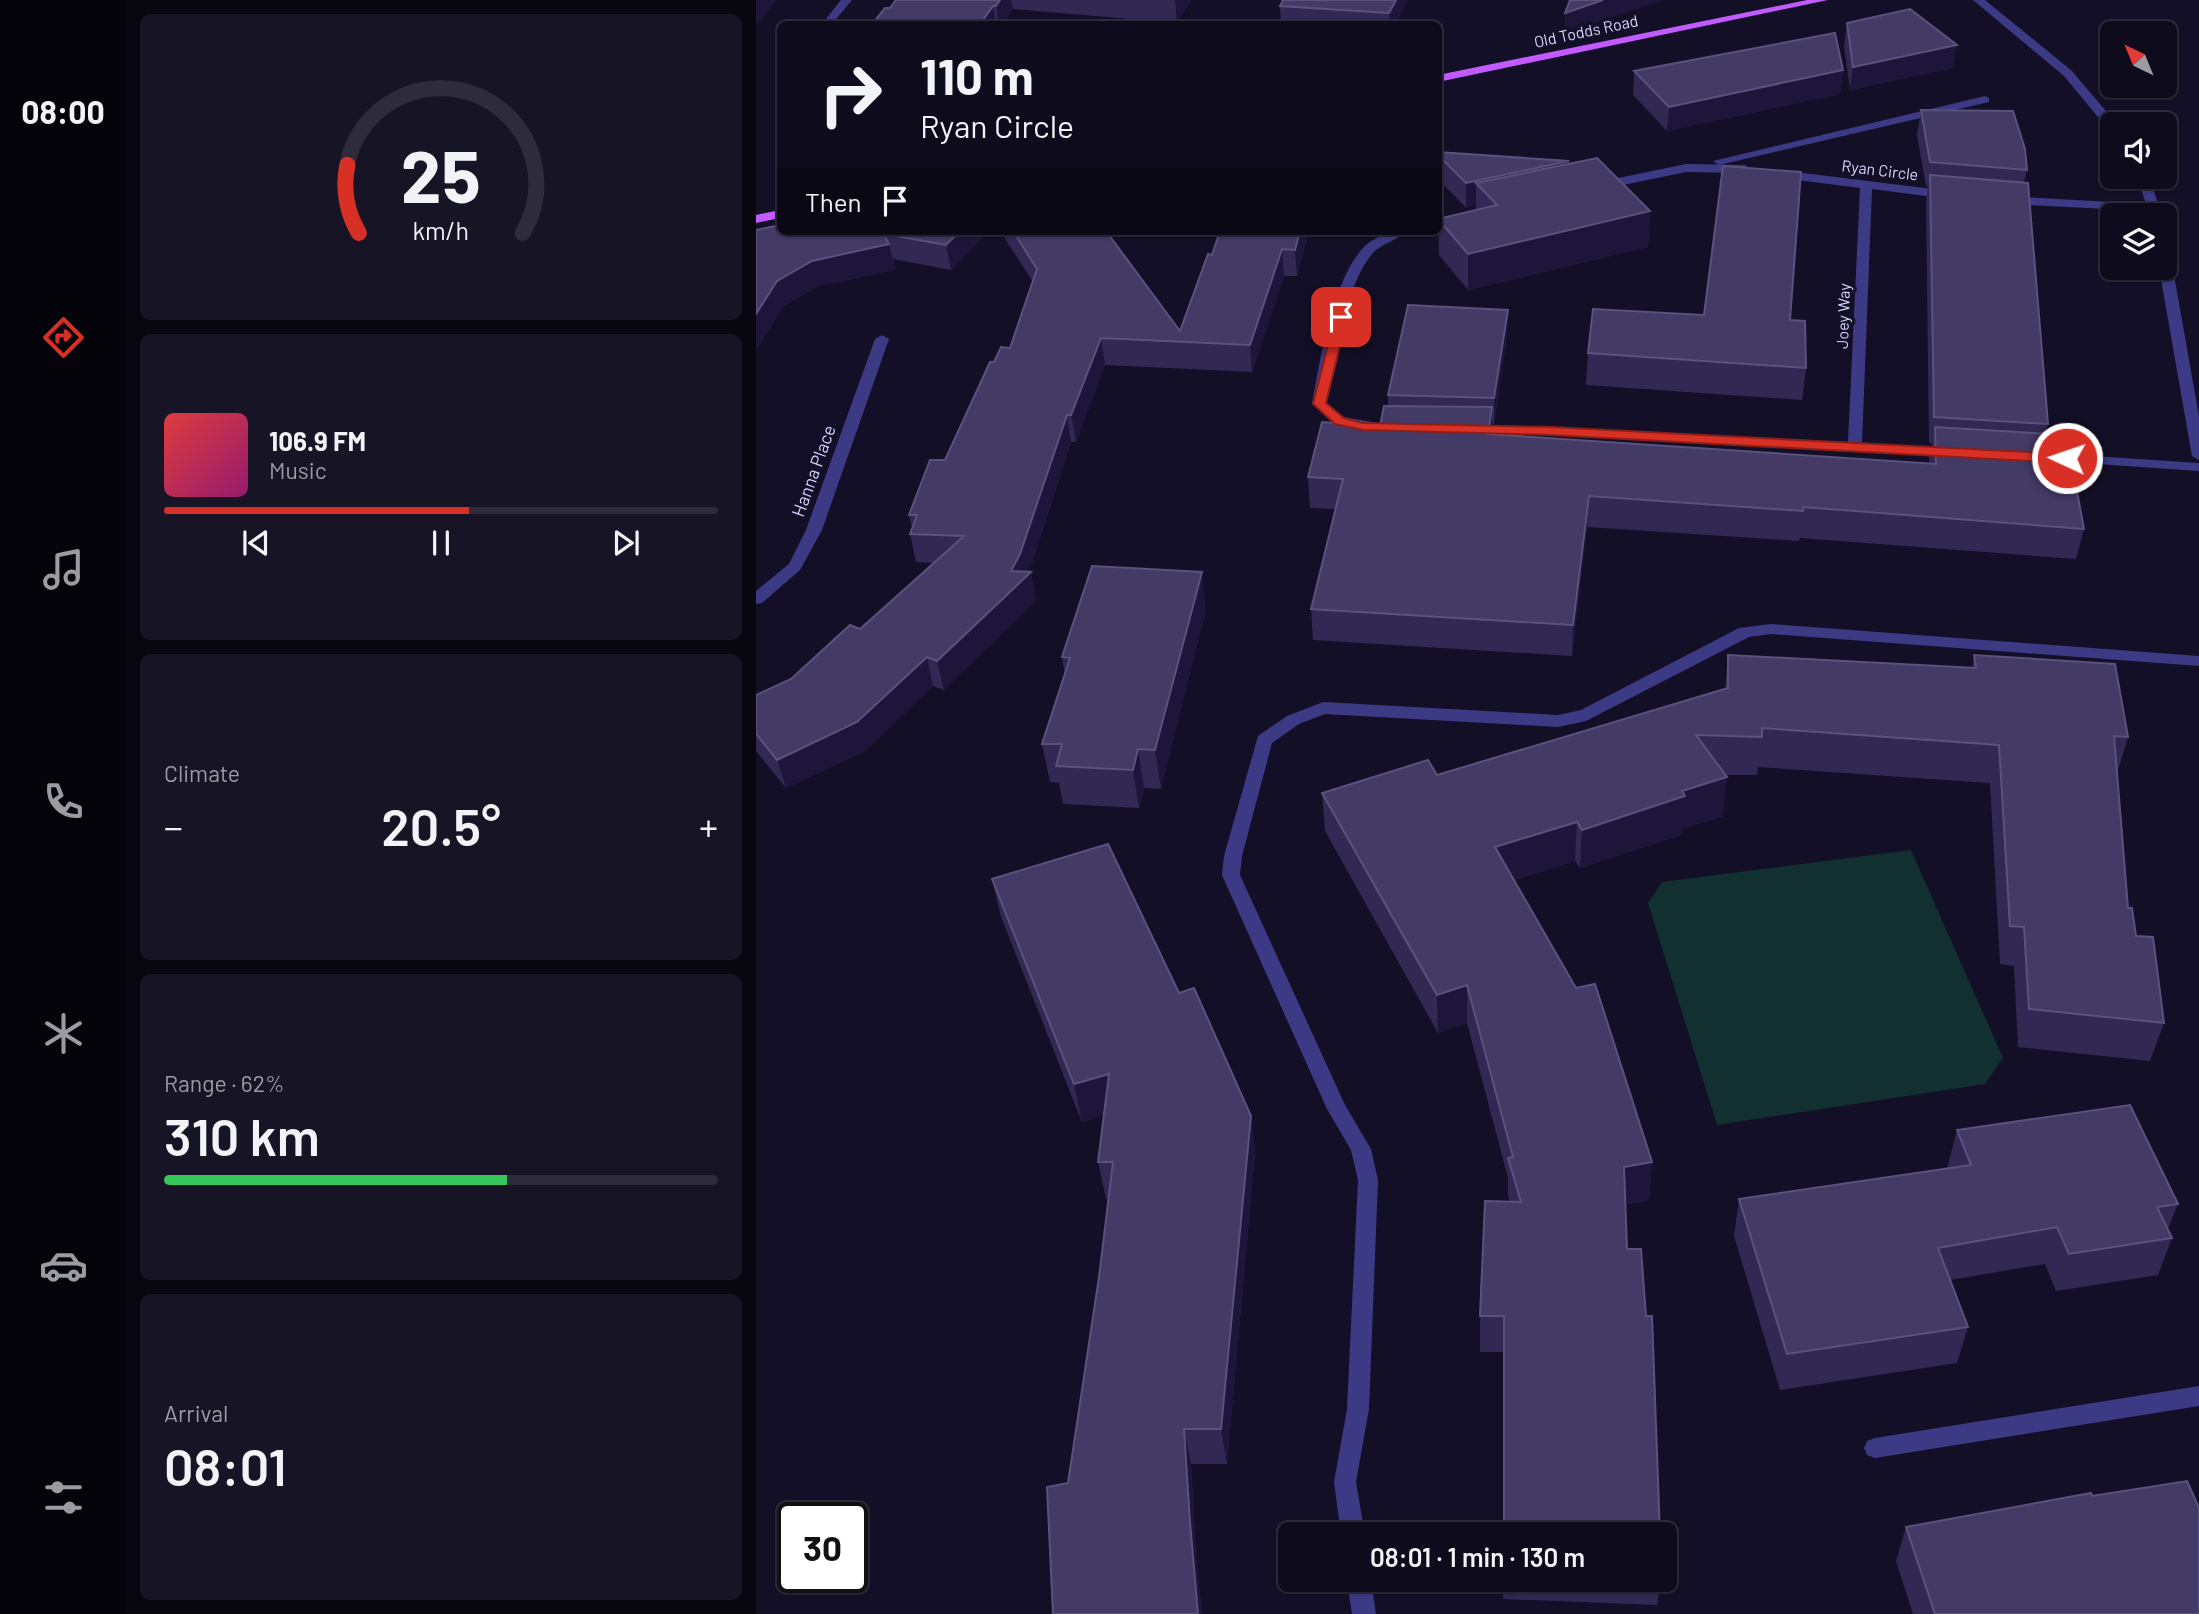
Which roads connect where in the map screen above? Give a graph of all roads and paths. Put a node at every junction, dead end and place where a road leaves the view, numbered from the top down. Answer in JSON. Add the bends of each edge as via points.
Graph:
{"nodes":[{"id":1,"x":847,"y":0,"type":"edge"},
{"id":2,"x":1823,"y":0,"type":"edge"},
{"id":3,"x":1978,"y":0,"type":"edge"},
{"id":4,"x":830,"y":21,"type":"edge"},
{"id":5,"x":1442,"y":78,"type":"edge"},
{"id":6,"x":1985,"y":100,"type":"dead end"},
{"id":7,"x":2101,"y":112,"type":"edge"},
{"id":8,"x":1686,"y":168,"type":"junction"},
{"id":9,"x":1866,"y":187,"type":"junction"},
{"id":10,"x":1583,"y":189,"type":"edge"},
{"id":11,"x":1960,"y":197,"type":"edge"},
{"id":12,"x":1987,"y":199,"type":"edge"},
{"id":13,"x":2100,"y":208,"type":"edge"},
{"id":14,"x":777,"y":215,"type":"edge"},
{"id":15,"x":756,"y":219,"type":"edge"},
{"id":16,"x":1392,"y":235,"type":"edge"},
{"id":17,"x":2168,"y":280,"type":"edge"},
{"id":18,"x":882,"y":338,"type":"dead end"},
{"id":19,"x":1389,"y":427,"type":"edge"},
{"id":20,"x":1455,"y":428,"type":"edge"},
{"id":21,"x":1855,"y":446,"type":"junction"},
{"id":22,"x":1965,"y":452,"type":"edge"},
{"id":23,"x":2020,"y":456,"type":"edge"},
{"id":24,"x":2199,"y":456,"type":"edge"},
{"id":25,"x":2199,"y":467,"type":"edge"},
{"id":26,"x":756,"y":599,"type":"edge"},
{"id":27,"x":2199,"y":661,"type":"edge"},
{"id":28,"x":2199,"y":1396,"type":"edge"},
{"id":29,"x":1875,"y":1448,"type":"dead end"},
{"id":30,"x":1351,"y":1522,"type":"edge"},
{"id":31,"x":1361,"y":1592,"type":"edge"},
{"id":32,"x":1364,"y":1614,"type":"edge"}],
"edges":[{"from":1,"to":4,"type":"street"},
{"from":2,"to":5,"type":"main road","name":"Old Todds Road"},
{"from":3,"to":7,"type":"street","via":[[2083,90]]},
{"from":6,"to":8,"type":"street","name":"Ryan Circle"},
{"from":8,"to":9,"type":"street","name":"Ryan Circle","via":[[1740,168]]},
{"from":8,"to":10,"type":"street","name":"Ryan Circle"},
{"from":9,"to":11,"type":"street","name":"Ryan Circle"},
{"from":9,"to":21,"type":"street","name":"Joey Way"},
{"from":12,"to":13,"type":"street"},
{"from":14,"to":15,"type":"main road"},
{"from":16,"to":19,"type":"street","via":[[1364,254],[1353,274],[1319,404],[1340,421]]},
{"from":17,"to":24,"type":"street"},
{"from":18,"to":26,"type":"street","name":"Hanna Place","via":[[814,530],[795,567]]},
{"from":20,"to":21,"type":"street"},
{"from":21,"to":22,"type":"street"},
{"from":23,"to":25,"type":"street"},
{"from":27,"to":30,"type":"street","via":[[1771,629],[1745,632],[1586,715],[1558,720],[1323,708],[1293,719],[1264,740],[1231,875],[1337,1109],[1361,1149],[1368,1180],[1358,1409],[1345,1482]]},
{"from":28,"to":29,"type":"street"},
{"from":31,"to":32,"type":"street"}]}
